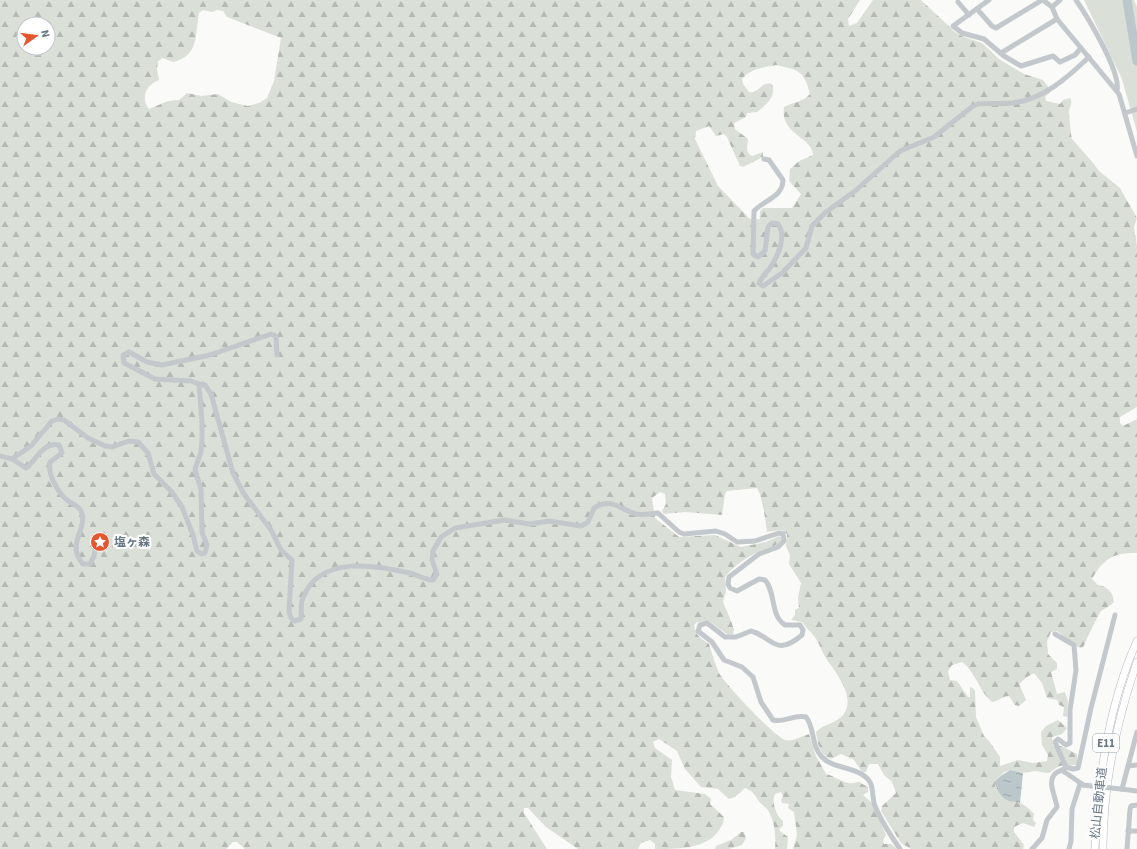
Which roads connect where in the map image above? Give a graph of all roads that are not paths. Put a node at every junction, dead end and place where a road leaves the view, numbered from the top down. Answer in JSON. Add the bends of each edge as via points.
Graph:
{"nodes":[{"id":1,"x":989,"y":0,"type":"edge"},
{"id":2,"x":1043,"y":0,"type":"edge"},
{"id":3,"x":1060,"y":0,"type":"edge"},
{"id":4,"x":1076,"y":0,"type":"edge"},
{"id":5,"x":958,"y":2,"type":"dead end"},
{"id":6,"x":1052,"y":7,"type":"junction"},
{"id":7,"x":977,"y":9,"type":"junction"},
{"id":8,"x":969,"y":15,"type":"junction"},
{"id":9,"x":1057,"y":19,"type":"junction"},
{"id":10,"x":1082,"y":48,"type":"junction"},
{"id":11,"x":1000,"y":53,"type":"junction"},
{"id":12,"x":1089,"y":57,"type":"junction"},
{"id":13,"x":1117,"y":90,"type":"junction"},
{"id":14,"x":1137,"y":109,"type":"edge"},
{"id":15,"x":1127,"y":112,"type":"junction"},
{"id":16,"x":1137,"y":156,"type":"edge"},
{"id":17,"x":764,"y":159,"type":"dead end"},
{"id":18,"x":277,"y":355,"type":"dead end"},
{"id":19,"x":199,"y":384,"type":"junction"},
{"id":20,"x":0,"y":456,"type":"edge"},
{"id":21,"x":12,"y":459,"type":"junction"},
{"id":22,"x":97,"y":537,"type":"dead end"},
{"id":23,"x":1115,"y":615,"type":"dead end"},
{"id":24,"x":1055,"y":634,"type":"dead end"},
{"id":25,"x":1137,"y":641,"type":"edge"},
{"id":26,"x":1137,"y":662,"type":"edge"},
{"id":27,"x":1137,"y":732,"type":"edge"},
{"id":28,"x":1137,"y":765,"type":"edge"},
{"id":29,"x":1128,"y":766,"type":"junction"},
{"id":30,"x":1065,"y":769,"type":"junction"},
{"id":31,"x":1081,"y":784,"type":"junction"},
{"id":32,"x":1121,"y":789,"type":"junction"},
{"id":33,"x":1137,"y":791,"type":"edge"},
{"id":34,"x":1137,"y":804,"type":"edge"},
{"id":35,"x":1128,"y":831,"type":"junction"},
{"id":36,"x":1137,"y":831,"type":"edge"},
{"id":37,"x":900,"y":849,"type":"edge"},
{"id":38,"x":1032,"y":849,"type":"edge"},
{"id":39,"x":1070,"y":849,"type":"edge"},
{"id":40,"x":1095,"y":849,"type":"edge"},
{"id":41,"x":1103,"y":849,"type":"edge"},
{"id":42,"x":1127,"y":849,"type":"edge"}],
"edges":[{"from":1,"to":7,"type":"street"},
{"from":2,"to":6,"type":"street"},
{"from":2,"to":7,"type":"street","via":[[996,28]]},
{"from":3,"to":6,"type":"street"},
{"from":4,"to":13,"type":"street","via":[[1108,56],[1117,81]]},
{"from":5,"to":8,"type":"street"},
{"from":6,"to":9,"type":"street"},
{"from":7,"to":8,"type":"street"},
{"from":8,"to":11,"type":"street","via":[[953,26],[954,28],[984,39]]},
{"from":9,"to":10,"type":"street"},
{"from":9,"to":11,"type":"street"},
{"from":10,"to":11,"type":"street","via":[[1075,55],[1060,62],[1053,56],[1021,66]]},
{"from":10,"to":12,"type":"street"},
{"from":12,"to":13,"type":"street"},
{"from":12,"to":17,"type":"street","via":[[1050,89],[1032,98],[1013,103],[973,106],[934,137],[900,151],[817,220],[812,226],[806,248],[782,273],[763,286],[759,283],[771,267],[783,236],[778,224],[772,223],[768,227],[765,251],[758,257],[753,254],[754,212],[776,196],[783,180],[769,160]]},
{"from":13,"to":15,"type":"street"},
{"from":14,"to":15,"type":"street"},
{"from":15,"to":16,"type":"street"},
{"from":18,"to":19,"type":"street","via":[[276,336],[271,334],[210,356],[162,365],[147,362],[132,353],[126,352],[123,355],[124,363],[155,379]]},
{"from":19,"to":21,"type":"street","via":[[202,442],[196,469],[201,490],[202,532],[207,545],[205,553],[200,554],[197,551],[182,507],[172,492],[154,474],[148,453],[138,442],[129,441],[112,447],[105,446],[88,438],[64,420],[58,419],[52,421],[31,446]]},
{"from":19,"to":37,"type":"street","via":[[209,389],[233,473],[244,494],[271,530],[281,550],[292,560],[290,614],[294,621],[301,619],[303,597],[316,578],[325,572],[340,568],[370,567],[433,580],[437,574],[432,552],[437,543],[449,531],[466,526],[504,520],[530,524],[549,521],[581,526],[588,522],[594,508],[605,502],[638,514],[658,513],[684,534],[716,531],[744,543],[782,534],[782,544],[759,554],[729,577],[728,584],[737,591],[759,579],[765,580],[780,621],[785,626],[800,625],[802,635],[788,644],[781,645],[770,643],[759,634],[750,631],[736,637],[725,637],[707,623],[700,625],[698,630],[712,642],[724,660],[742,667],[753,677],[761,702],[773,720],[806,717],[822,757],[867,779],[872,788],[874,806]]},
{"from":20,"to":21,"type":"street"},
{"from":21,"to":22,"type":"street","via":[[26,468],[45,448],[59,445],[62,454],[50,462],[49,470],[65,498],[82,513],[83,520],[76,548],[83,564],[90,564],[93,560]]},
{"from":23,"to":30,"type":"street","via":[[1078,768]]},
{"from":24,"to":30,"type":"street","via":[[1074,646],[1076,670],[1070,710],[1070,743],[1066,746],[1058,739],[1055,742]]},
{"from":25,"to":40,"type":"highway","name":"松山自動車道","number":"E11","via":[[1122,684],[1106,747],[1097,799]]},
{"from":26,"to":41,"type":"highway","name":"松山自動車道","number":"E11","via":[[1112,749],[1105,798]]},
{"from":27,"to":29,"type":"street"},
{"from":28,"to":29,"type":"street"},
{"from":29,"to":32,"type":"street"},
{"from":30,"to":31,"type":"street"},
{"from":30,"to":38,"type":"street","via":[[1052,778],[1057,807],[1047,820],[1042,838]]},
{"from":31,"to":32,"type":"street","bridge":true},
{"from":31,"to":39,"type":"street","via":[[1072,809]]},
{"from":32,"to":33,"type":"street"},
{"from":34,"to":35,"type":"street","via":[[1131,806]]},
{"from":35,"to":36,"type":"street"},
{"from":35,"to":42,"type":"street"}]}
